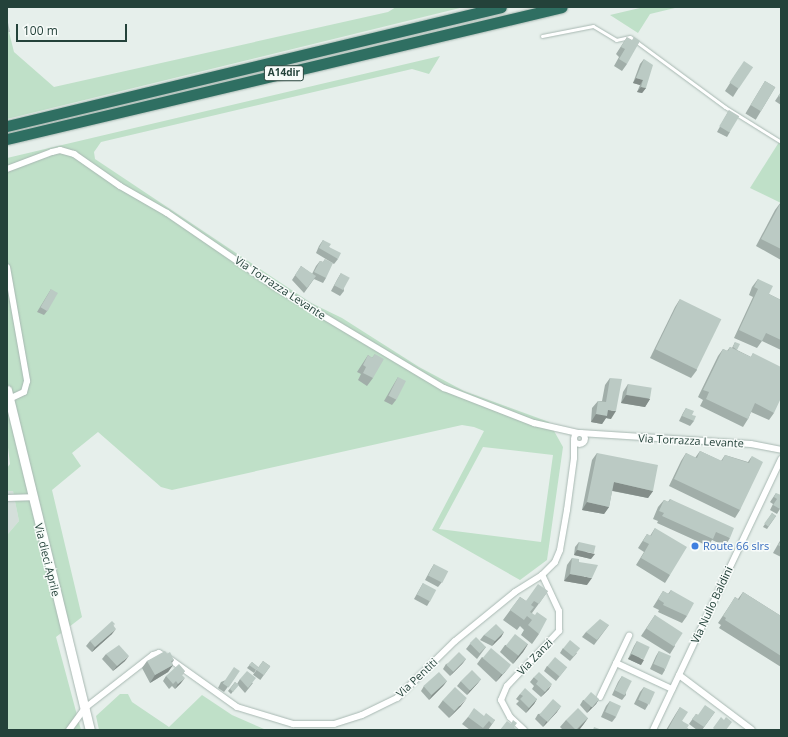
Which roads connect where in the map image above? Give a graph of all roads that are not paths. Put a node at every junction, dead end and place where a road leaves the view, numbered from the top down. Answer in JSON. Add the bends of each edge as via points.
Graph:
{"nodes":[{"id":1,"x":501,"y":7,"type":"edge"},
{"id":2,"x":562,"y":7,"type":"edge"},
{"id":3,"x":542,"y":36,"type":"dead end"},
{"id":4,"x":7,"y":126,"type":"edge"},
{"id":5,"x":7,"y":139,"type":"edge"},
{"id":6,"x":781,"y":142,"type":"edge"},
{"id":7,"x":7,"y":169,"type":"edge"},
{"id":8,"x":7,"y":267,"type":"edge"},
{"id":9,"x":8,"y":395,"type":"edge"},
{"id":10,"x":562,"y":430,"type":"junction"},
{"id":11,"x":579,"y":433,"type":"junction"},
{"id":12,"x":601,"y":435,"type":"junction"},
{"id":13,"x":574,"y":440,"type":"junction"},
{"id":14,"x":582,"y":442,"type":"junction"},
{"id":15,"x":781,"y":450,"type":"edge"},
{"id":16,"x":574,"y":458,"type":"junction"},
{"id":17,"x":781,"y":459,"type":"edge"},
{"id":18,"x":31,"y":497,"type":"junction"},
{"id":19,"x":7,"y":498,"type":"edge"},
{"id":20,"x":542,"y":575,"type":"junction"},
{"id":21,"x":629,"y":636,"type":"dead end"},
{"id":22,"x":616,"y":663,"type":"junction"},
{"id":23,"x":679,"y":675,"type":"junction"},
{"id":24,"x":672,"y":689,"type":"junction"},
{"id":25,"x":600,"y":697,"type":"dead end"},
{"id":26,"x":85,"y":708,"type":"junction"},
{"id":27,"x":335,"y":727,"type":"edge"},
{"id":28,"x":69,"y":730,"type":"edge"},
{"id":29,"x":90,"y":730,"type":"edge"},
{"id":30,"x":524,"y":730,"type":"edge"},
{"id":31,"x":653,"y":730,"type":"edge"},
{"id":32,"x":752,"y":730,"type":"edge"}],
"edges":[{"from":1,"to":4,"type":"highway","number":"A14dir"},
{"from":2,"to":5,"type":"highway","number":"A14dir"},
{"from":3,"to":6,"type":"lane","via":[[593,26],[616,40],[630,37],[725,107]]},
{"from":7,"to":10,"type":"street","name":"Via Torrazza Levante","via":[[60,150],[74,154],[120,186],[168,212],[275,287],[444,388],[522,419]]},
{"from":8,"to":9,"type":"street","via":[[27,381],[24,392]]},
{"from":9,"to":18,"type":"main road","name":"Via dieci Aprile"},
{"from":10,"to":11,"type":"street","name":"Via Torrazza Levante"},
{"from":10,"to":13,"type":"street","name":"Via Torrazza Levante"},
{"from":11,"to":12,"type":"street","name":"Via Torrazza Levante"},
{"from":11,"to":13,"type":"street"},
{"from":11,"to":14,"type":"street"},
{"from":12,"to":14,"type":"street","name":"Via Torrazza Levante"},
{"from":12,"to":15,"type":"street","name":"Via Torrazza Levante","via":[[751,444]]},
{"from":13,"to":14,"type":"street","name":"Via Torrazza Levante"},
{"from":13,"to":16,"type":"street","name":"Via Pentiti"},
{"from":14,"to":16,"type":"street","name":"Via Pentiti"},
{"from":16,"to":20,"type":"street","name":"Via Pentiti","via":[[560,550],[550,569]]},
{"from":17,"to":23,"type":"street","name":"Via Nullo Baldini"},
{"from":18,"to":19,"type":"street"},
{"from":18,"to":26,"type":"main road","name":"Via dieci Aprile"},
{"from":20,"to":27,"type":"street","name":"Via Pentiti","via":[[515,592],[455,641],[396,698]]},
{"from":20,"to":30,"type":"street","name":"Via Zanzi","via":[[559,611],[559,631],[507,686],[501,700],[510,717]]},
{"from":21,"to":22,"type":"street"},
{"from":22,"to":24,"type":"street"},
{"from":22,"to":25,"type":"street"},
{"from":23,"to":24,"type":"street","name":"Via Nullo Baldini"},
{"from":23,"to":32,"type":"street"},
{"from":24,"to":31,"type":"street","name":"Via Nullo Baldini"},
{"from":26,"to":27,"type":"street","name":"Via Pentiti","via":[[159,653],[226,701],[247,712],[293,724]]},
{"from":26,"to":28,"type":"street"},
{"from":26,"to":29,"type":"main road","name":"Via dieci Aprile"}]}
